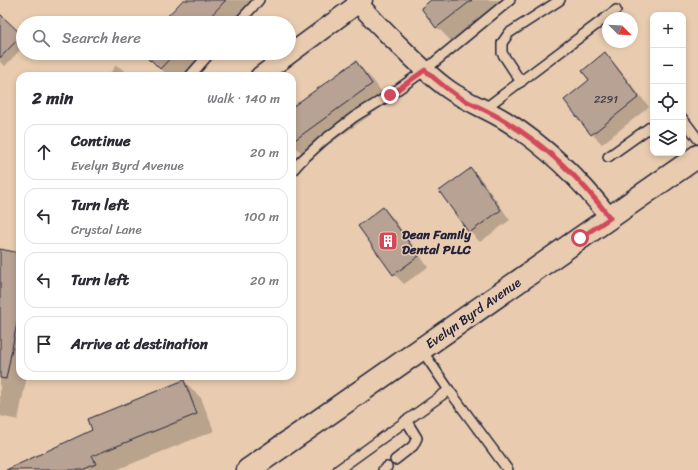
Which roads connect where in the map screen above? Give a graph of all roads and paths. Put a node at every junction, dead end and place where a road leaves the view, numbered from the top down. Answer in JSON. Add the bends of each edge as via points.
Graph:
{"nodes":[{"id":1,"x":259,"y":0,"type":"edge"},
{"id":2,"x":510,"y":0,"type":"edge"},
{"id":3,"x":560,"y":0,"type":"edge"},
{"id":4,"x":359,"y":1,"type":"edge"},
{"id":5,"x":616,"y":10,"type":"dead end"},
{"id":6,"x":244,"y":16,"type":"edge"},
{"id":7,"x":296,"y":49,"type":"edge"},
{"id":8,"x":204,"y":60,"type":"edge"},
{"id":9,"x":281,"y":60,"type":"edge"},
{"id":10,"x":425,"y":70,"type":"junction"},
{"id":11,"x":193,"y":72,"type":"edge"},
{"id":12,"x":265,"y":72,"type":"edge"},
{"id":13,"x":521,"y":82,"type":"junction"},
{"id":14,"x":484,"y":109,"type":"junction"},
{"id":15,"x":684,"y":120,"type":"edge"},
{"id":16,"x":650,"y":127,"type":"edge"},
{"id":17,"x":698,"y":139,"type":"edge"},
{"id":18,"x":698,"y":156,"type":"edge"},
{"id":19,"x":608,"y":157,"type":"dead end"},
{"id":20,"x":296,"y":167,"type":"edge"},
{"id":21,"x":610,"y":218,"type":"junction"},
{"id":22,"x":421,"y":349,"type":"junction"},
{"id":23,"x":448,"y":390,"type":"junction"},
{"id":24,"x":406,"y":420,"type":"junction"},
{"id":25,"x":395,"y":460,"type":"dead end"},
{"id":26,"x":348,"y":462,"type":"junction"},
{"id":27,"x":248,"y":470,"type":"edge"},
{"id":28,"x":338,"y":470,"type":"edge"},
{"id":29,"x":354,"y":470,"type":"edge"},
{"id":30,"x":508,"y":470,"type":"edge"}],
"edges":[{"from":1,"to":6,"type":"lane"},
{"from":2,"to":10,"type":"lane"},
{"from":3,"to":13,"type":"lane","via":[[509,33],[502,43],[502,53]]},
{"from":4,"to":7,"type":"street"},
{"from":4,"to":10,"type":"street"},
{"from":5,"to":13,"type":"lane"},
{"from":8,"to":11,"type":"lane"},
{"from":9,"to":12,"type":"street"},
{"from":10,"to":14,"type":"street","via":[[459,97]]},
{"from":10,"to":20,"type":"lane","via":[[354,117],[324,140]]},
{"from":13,"to":14,"type":"lane"},
{"from":14,"to":21,"type":"street","via":[[532,139],[558,160],[583,184]]},
{"from":15,"to":17,"type":"lane"},
{"from":16,"to":19,"type":"lane"},
{"from":18,"to":21,"type":"street","name":"Evelyn Byrd Avenue"},
{"from":21,"to":22,"type":"street","name":"Evelyn Byrd Avenue"},
{"from":22,"to":23,"type":"lane"},
{"from":22,"to":27,"type":"street","name":"Evelyn Byrd Avenue"},
{"from":23,"to":24,"type":"lane"},
{"from":23,"to":30,"type":"lane"},
{"from":24,"to":25,"type":"lane","via":[[417,438],[413,446]]},
{"from":24,"to":26,"type":"lane"},
{"from":26,"to":28,"type":"lane"},
{"from":26,"to":29,"type":"lane"}]}
